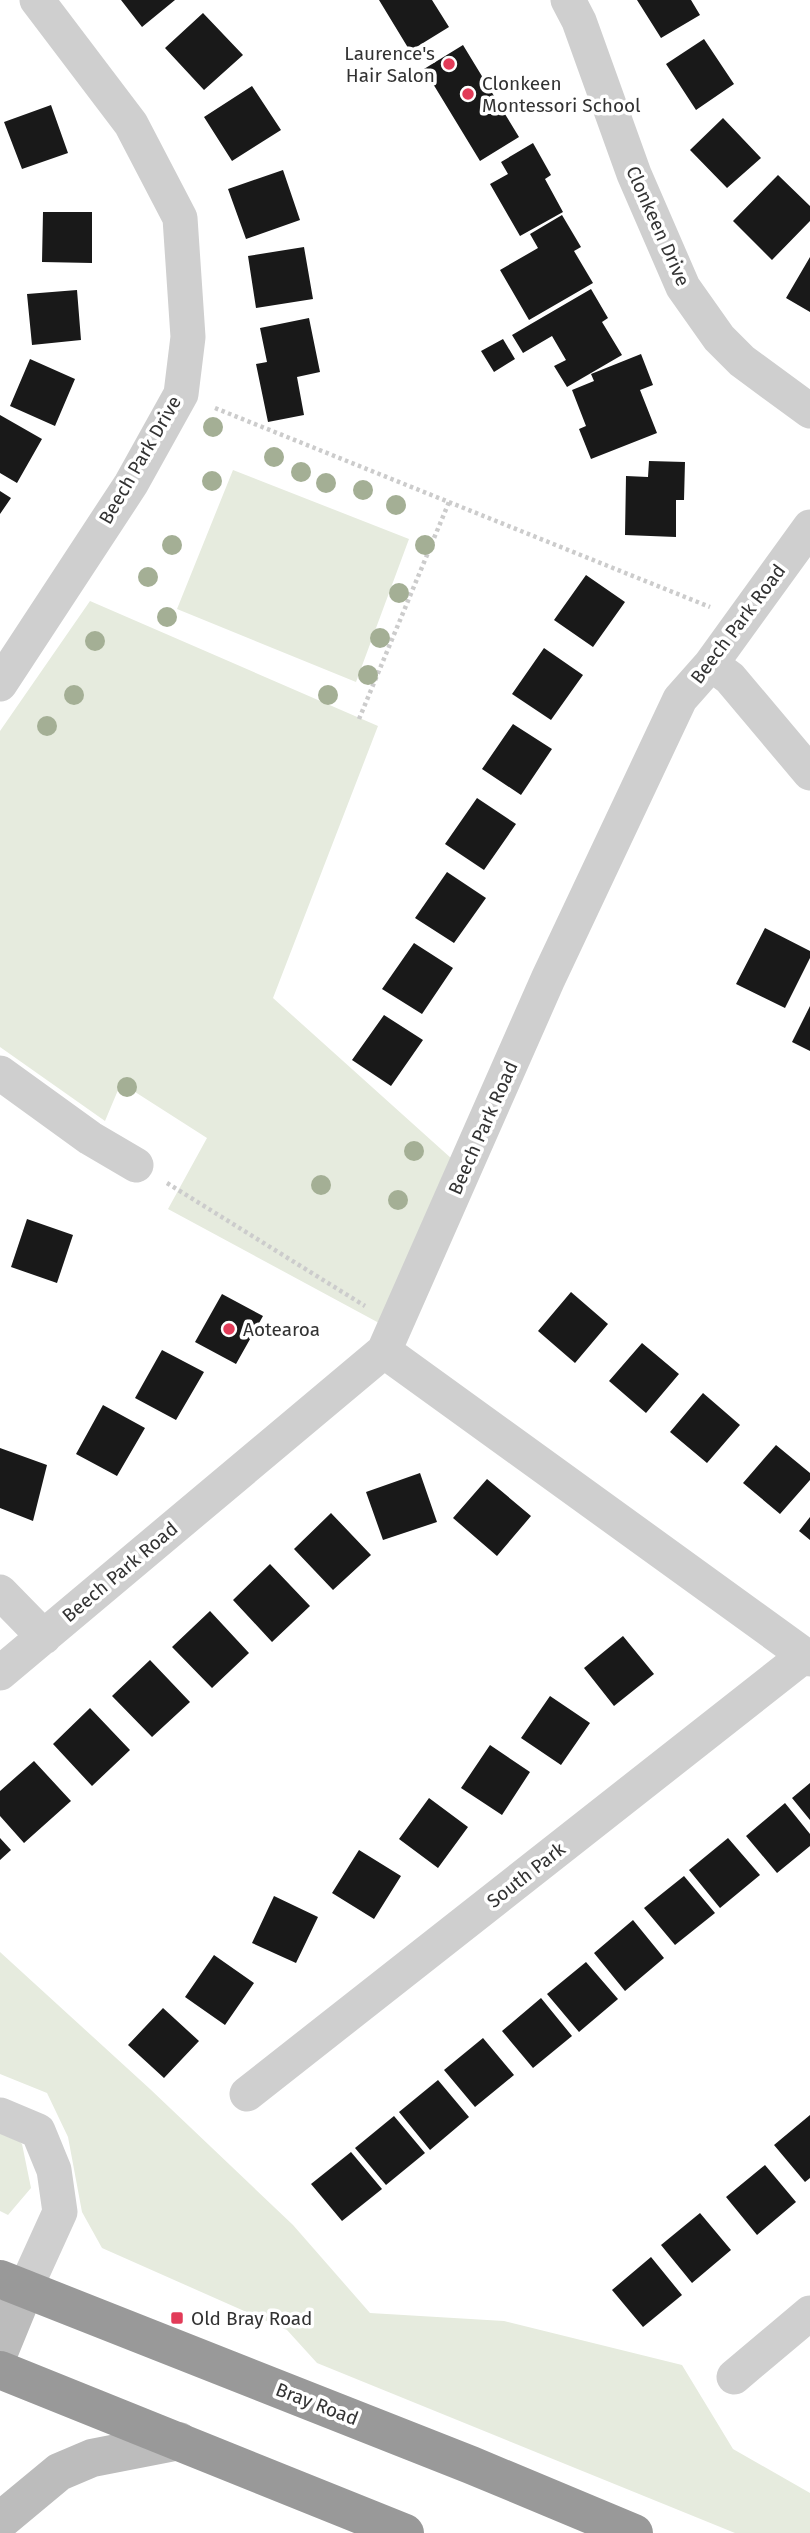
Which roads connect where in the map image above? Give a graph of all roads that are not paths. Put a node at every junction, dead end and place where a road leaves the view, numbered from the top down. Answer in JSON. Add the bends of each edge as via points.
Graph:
{"nodes":[{"id":1,"x":37,"y":0,"type":"edge"},
{"id":2,"x":568,"y":0,"type":"edge"},
{"id":3,"x":810,"y":411,"type":"edge"},
{"id":4,"x":810,"y":527,"type":"edge"},
{"id":5,"x":711,"y":664,"type":"junction"},
{"id":6,"x":0,"y":684,"type":"edge"},
{"id":7,"x":810,"y":773,"type":"edge"},
{"id":8,"x":0,"y":1073,"type":"edge"},
{"id":9,"x":136,"y":1165,"type":"road end"},
{"id":10,"x":390,"y":1338,"type":"junction"},
{"id":11,"x":0,"y":1592,"type":"edge"},
{"id":12,"x":44,"y":1637,"type":"junction"},
{"id":13,"x":807,"y":1658,"type":"edge"},
{"id":14,"x":0,"y":1673,"type":"edge"},
{"id":15,"x":247,"y":2094,"type":"dead end"},
{"id":16,"x":0,"y":2115,"type":"edge"},
{"id":17,"x":13,"y":2284,"type":"edge"},
{"id":18,"x":810,"y":2313,"type":"edge"},
{"id":19,"x":0,"y":2350,"type":"edge"},
{"id":20,"x":0,"y":2370,"type":"edge"},
{"id":21,"x":734,"y":2376,"type":"dead end"},
{"id":22,"x":179,"y":2441,"type":"junction"},
{"id":23,"x":0,"y":2521,"type":"edge"},
{"id":24,"x":405,"y":2533,"type":"edge"},
{"id":25,"x":634,"y":2533,"type":"edge"}],
"edges":[{"from":1,"to":6,"type":"street","name":"Beech Park Drive","via":[[131,124],[180,218],[188,337],[181,394],[131,484]]},
{"from":2,"to":3,"type":"street","name":"Clonkeen Drive","via":[[634,174],[683,286],[719,338]]},
{"from":4,"to":5,"type":"street","name":"Beech Park Road"},
{"from":5,"to":7,"type":"street","via":[[730,678]]},
{"from":5,"to":10,"type":"street","name":"Beech Park Road","via":[[680,699],[548,979]]},
{"from":8,"to":9,"type":"street"},
{"from":10,"to":12,"type":"street","name":"Beech Park Road"},
{"from":10,"to":13,"type":"street","name":"South Park"},
{"from":11,"to":12,"type":"street","name":"Beech Park Road"},
{"from":12,"to":14,"type":"street","name":"Beech Park Road"},
{"from":13,"to":15,"type":"street","name":"South Park"},
{"from":16,"to":17,"type":"street","via":[[38,2131],[54,2170],[60,2212]]},
{"from":17,"to":19,"type":"main road"},
{"from":17,"to":25,"type":"highway","name":"Bray Road"},
{"from":18,"to":21,"type":"street"},
{"from":20,"to":22,"type":"highway"},
{"from":22,"to":23,"type":"main road","via":[[92,2458],[59,2472]]},
{"from":22,"to":24,"type":"highway"}]}
